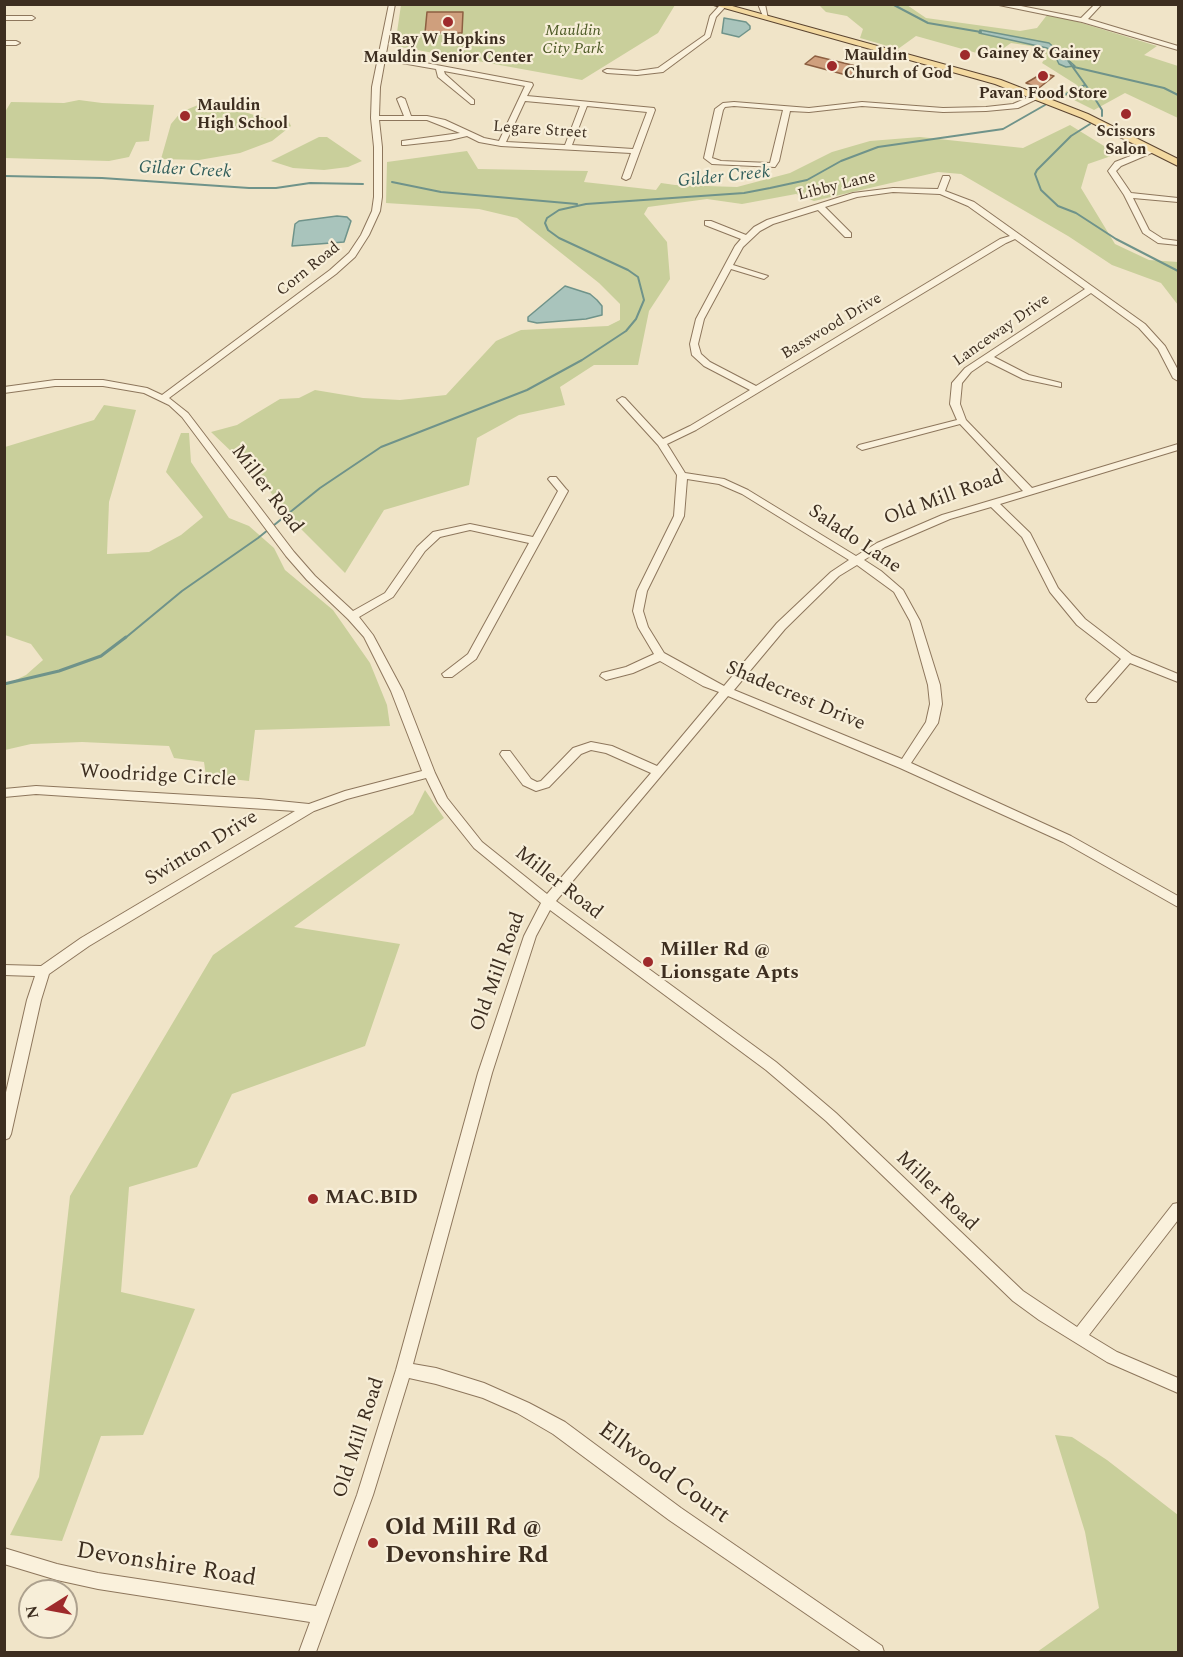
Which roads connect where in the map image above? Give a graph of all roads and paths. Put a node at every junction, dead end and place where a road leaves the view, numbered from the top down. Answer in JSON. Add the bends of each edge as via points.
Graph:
{"nodes":[{"id":1,"x":392,"y":4,"type":"edge"},
{"id":2,"x":761,"y":4,"type":"edge"},
{"id":3,"x":997,"y":4,"type":"edge"},
{"id":4,"x":1099,"y":4,"type":"edge"},
{"id":5,"x":720,"y":5,"type":"edge"},
{"id":6,"x":4,"y":18,"type":"edge"},
{"id":7,"x":32,"y":18,"type":"dead end"},
{"id":8,"x":766,"y":18,"type":"junction"},
{"id":9,"x":1083,"y":20,"type":"junction"},
{"id":10,"x":4,"y":43,"type":"edge"},
{"id":11,"x":16,"y":43,"type":"dead end"},
{"id":12,"x":1179,"y":48,"type":"edge"},
{"id":13,"x":399,"y":60,"type":"dead end"},
{"id":14,"x":440,"y":69,"type":"junction"},
{"id":15,"x":607,"y":71,"type":"dead end"},
{"id":16,"x":1036,"y":96,"type":"junction"},
{"id":17,"x":522,"y":98,"type":"junction"},
{"id":18,"x":401,"y":99,"type":"dead end"},
{"id":19,"x":471,"y":102,"type":"dead end"},
{"id":20,"x":585,"y":103,"type":"junction"},
{"id":21,"x":787,"y":108,"type":"junction"},
{"id":22,"x":408,"y":117,"type":"junction"},
{"id":23,"x":375,"y":118,"type":"junction"},
{"id":24,"x":466,"y":134,"type":"junction"},
{"id":25,"x":405,"y":143,"type":"dead end"},
{"id":26,"x":501,"y":144,"type":"junction"},
{"id":27,"x":568,"y":146,"type":"junction"},
{"id":28,"x":1152,"y":150,"type":"junction"},
{"id":29,"x":635,"y":151,"type":"junction"},
{"id":30,"x":1179,"y":164,"type":"edge"},
{"id":31,"x":626,"y":178,"type":"dead end"},
{"id":32,"x":946,"y":178,"type":"dead end"},
{"id":33,"x":941,"y":192,"type":"junction"},
{"id":34,"x":1128,"y":195,"type":"junction"},
{"id":35,"x":1179,"y":200,"type":"edge"},
{"id":36,"x":819,"y":207,"type":"junction"},
{"id":37,"x":708,"y":223,"type":"dead end"},
{"id":38,"x":848,"y":235,"type":"dead end"},
{"id":39,"x":1016,"y":236,"type":"junction"},
{"id":40,"x":746,"y":237,"type":"junction"},
{"id":41,"x":1179,"y":243,"type":"edge"},
{"id":42,"x":729,"y":266,"type":"junction"},
{"id":43,"x":764,"y":276,"type":"dead end"},
{"id":44,"x":1090,"y":290,"type":"junction"},
{"id":45,"x":986,"y":357,"type":"junction"},
{"id":46,"x":1179,"y":378,"type":"edge"},
{"id":47,"x":1058,"y":385,"type":"dead end"},
{"id":48,"x":755,"y":389,"type":"junction"},
{"id":49,"x":4,"y":390,"type":"edge"},
{"id":50,"x":163,"y":398,"type":"junction"},
{"id":51,"x":622,"y":400,"type":"dead end"},
{"id":52,"x":962,"y":421,"type":"junction"},
{"id":53,"x":662,"y":443,"type":"junction"},
{"id":54,"x":862,"y":447,"type":"dead end"},
{"id":55,"x":1179,"y":447,"type":"edge"},
{"id":56,"x":1166,"y":451,"type":"junction"},
{"id":57,"x":1179,"y":460,"type":"edge"},
{"id":58,"x":682,"y":475,"type":"junction"},
{"id":59,"x":553,"y":479,"type":"dead end"},
{"id":60,"x":1029,"y":491,"type":"junction"},
{"id":61,"x":992,"y":502,"type":"junction"},
{"id":62,"x":536,"y":541,"type":"junction"},
{"id":63,"x":856,"y":560,"type":"junction"},
{"id":64,"x":352,"y":616,"type":"junction"},
{"id":65,"x":660,"y":656,"type":"junction"},
{"id":66,"x":1128,"y":658,"type":"junction"},
{"id":67,"x":448,"y":674,"type":"dead end"},
{"id":68,"x":606,"y":676,"type":"dead end"},
{"id":69,"x":1179,"y":678,"type":"edge"},
{"id":70,"x":725,"y":690,"type":"junction"},
{"id":71,"x":1092,"y":699,"type":"dead end"},
{"id":72,"x":506,"y":754,"type":"dead end"},
{"id":73,"x":904,"y":765,"type":"junction"},
{"id":74,"x":658,"y":771,"type":"junction"},
{"id":75,"x":429,"y":773,"type":"junction"},
{"id":76,"x":4,"y":793,"type":"edge"},
{"id":77,"x":309,"y":808,"type":"junction"},
{"id":78,"x":548,"y":902,"type":"junction"},
{"id":79,"x":1179,"y":902,"type":"edge"},
{"id":80,"x":4,"y":970,"type":"edge"},
{"id":81,"x":43,"y":971,"type":"junction"},
{"id":82,"x":4,"y":1134,"type":"edge"},
{"id":83,"x":1179,"y":1209,"type":"edge"},
{"id":84,"x":1079,"y":1336,"type":"junction"},
{"id":85,"x":404,"y":1370,"type":"junction"},
{"id":86,"x":1179,"y":1386,"type":"edge"},
{"id":87,"x":4,"y":1556,"type":"edge"},
{"id":88,"x":321,"y":1615,"type":"junction"},
{"id":89,"x":308,"y":1653,"type":"edge"},
{"id":90,"x":876,"y":1653,"type":"edge"}],
"edges":[{"from":1,"to":23,"type":"street","name":"Corn Road","via":[[377,72]]},
{"from":2,"to":8,"type":"street"},
{"from":3,"to":9,"type":"street"},
{"from":4,"to":9,"type":"street"},
{"from":5,"to":8,"type":"main road"},
{"from":5,"to":15,"type":"street","via":[[708,36],[660,70]]},
{"from":6,"to":7,"type":"street"},
{"from":8,"to":16,"type":"main road","via":[[958,70]]},
{"from":9,"to":12,"type":"street"},
{"from":10,"to":11,"type":"street"},
{"from":13,"to":14,"type":"street"},
{"from":14,"to":17,"type":"street","via":[[529,85]]},
{"from":14,"to":19,"type":"street","via":[[441,75]]},
{"from":16,"to":21,"type":"street","via":[[1015,106],[986,109],[935,110],[862,104],[809,110]]},
{"from":16,"to":28,"type":"main road","via":[[1104,124]]},
{"from":17,"to":20,"type":"street"},
{"from":17,"to":26,"type":"street"},
{"from":18,"to":22,"type":"street"},
{"from":20,"to":27,"type":"street"},
{"from":20,"to":29,"type":"street","via":[[651,110]]},
{"from":21,"to":21,"type":"street","via":[[772,165],[712,162],[708,158],[722,105]]},
{"from":22,"to":23,"type":"street","name":"Legare Street"},
{"from":22,"to":24,"type":"street","name":"Legare Street","via":[[442,122]]},
{"from":23,"to":50,"type":"street","name":"Corn Road","via":[[378,197],[371,224],[352,255]]},
{"from":24,"to":25,"type":"street"},
{"from":24,"to":26,"type":"street","name":"Legare Street"},
{"from":26,"to":27,"type":"street","name":"Legare Street"},
{"from":27,"to":29,"type":"street","name":"Legare Street"},
{"from":28,"to":30,"type":"main road"},
{"from":28,"to":34,"type":"street","via":[[1118,164],[1112,171]]},
{"from":29,"to":31,"type":"street"},
{"from":32,"to":33,"type":"street"},
{"from":33,"to":36,"type":"street","name":"Libby Lane","via":[[879,191]]},
{"from":33,"to":39,"type":"street","name":"Libby Lane","via":[[972,204]]},
{"from":34,"to":35,"type":"street"},
{"from":34,"to":41,"type":"street","via":[[1146,231],[1161,242]]},
{"from":36,"to":38,"type":"street"},
{"from":36,"to":40,"type":"street","name":"Libby Lane","via":[[770,222]]},
{"from":37,"to":40,"type":"street"},
{"from":39,"to":44,"type":"street","name":"Libby Lane"},
{"from":39,"to":48,"type":"street","name":"Basswood Drive"},
{"from":40,"to":42,"type":"street","name":"Libby Lane"},
{"from":42,"to":43,"type":"street"},
{"from":42,"to":48,"type":"street","name":"Libby Lane","via":[[700,319],[695,351],[706,364]]},
{"from":44,"to":45,"type":"street","name":"Lanceway Drive"},
{"from":44,"to":46,"type":"street","name":"Libby Lane","via":[[1148,331]]},
{"from":45,"to":47,"type":"street","via":[[1026,376]]},
{"from":45,"to":52,"type":"street","name":"Lanceway Drive","via":[[957,383],[955,404]]},
{"from":48,"to":53,"type":"street","name":"Basswood Drive"},
{"from":49,"to":50,"type":"street","name":"Miller Road","via":[[86,382],[122,385]]},
{"from":50,"to":64,"type":"street","name":"Miller Road","via":[[185,415],[311,578]]},
{"from":51,"to":53,"type":"street"},
{"from":52,"to":54,"type":"street"},
{"from":52,"to":60,"type":"street"},
{"from":53,"to":58,"type":"street"},
{"from":55,"to":56,"type":"street","name":"Old Mill Road"},
{"from":56,"to":57,"type":"street"},
{"from":56,"to":60,"type":"street","name":"Old Mill Road"},
{"from":58,"to":63,"type":"street","name":"Salado Lane","via":[[728,483]]},
{"from":58,"to":65,"type":"street","via":[[679,516],[638,611]]},
{"from":59,"to":62,"type":"street","via":[[563,491]]},
{"from":60,"to":61,"type":"street","name":"Old Mill Road"},
{"from":61,"to":63,"type":"street","name":"Old Mill Road","via":[[913,530]]},
{"from":61,"to":66,"type":"street","via":[[1026,535],[1069,611]]},
{"from":62,"to":64,"type":"street","via":[[470,527],[437,534],[421,549],[389,595]]},
{"from":62,"to":67,"type":"street","via":[[472,656]]},
{"from":63,"to":70,"type":"street","name":"Old Mill Road","via":[[812,594]]},
{"from":63,"to":73,"type":"street","name":"Salado Lane","via":[[884,578],[904,598],[934,685],[932,723]]},
{"from":64,"to":75,"type":"street","name":"Miller Road","via":[[379,654]]},
{"from":65,"to":68,"type":"street"},
{"from":65,"to":70,"type":"street","name":"Shadecrest Drive"},
{"from":66,"to":69,"type":"street"},
{"from":66,"to":71,"type":"street"},
{"from":70,"to":73,"type":"street","name":"Shadecrest Drive"},
{"from":70,"to":74,"type":"street","name":"Old Mill Road"},
{"from":72,"to":74,"type":"street","via":[[527,782],[536,787],[545,784],[577,751],[591,746],[608,749]]},
{"from":73,"to":79,"type":"street","name":"Shadecrest Drive","via":[[1067,839]]},
{"from":74,"to":78,"type":"street","name":"Old Mill Road"},
{"from":75,"to":77,"type":"street","name":"Swinton Drive"},
{"from":75,"to":78,"type":"street","name":"Miller Road","via":[[442,800],[467,833]]},
{"from":76,"to":77,"type":"street","name":"Woodridge Circle","via":[[36,789]]},
{"from":77,"to":81,"type":"street","name":"Swinton Drive"},
{"from":78,"to":84,"type":"street","name":"Miller Road","via":[[771,1066],[831,1117],[996,1277],[1044,1316]]},
{"from":78,"to":85,"type":"street","name":"Old Mill Road","via":[[530,936],[485,1073]]},
{"from":80,"to":81,"type":"street"},
{"from":81,"to":82,"type":"street"},
{"from":83,"to":84,"type":"street"},
{"from":84,"to":86,"type":"street","name":"Miller Road","via":[[1112,1357]]},
{"from":85,"to":88,"type":"street","name":"Old Mill Road","via":[[365,1495]]},
{"from":85,"to":90,"type":"street","name":"Ellwood Court","via":[[484,1391],[559,1428]]},
{"from":87,"to":88,"type":"street","name":"Devonshire Road","via":[[99,1581]]},
{"from":88,"to":89,"type":"street","name":"Old Mill Road"}]}
